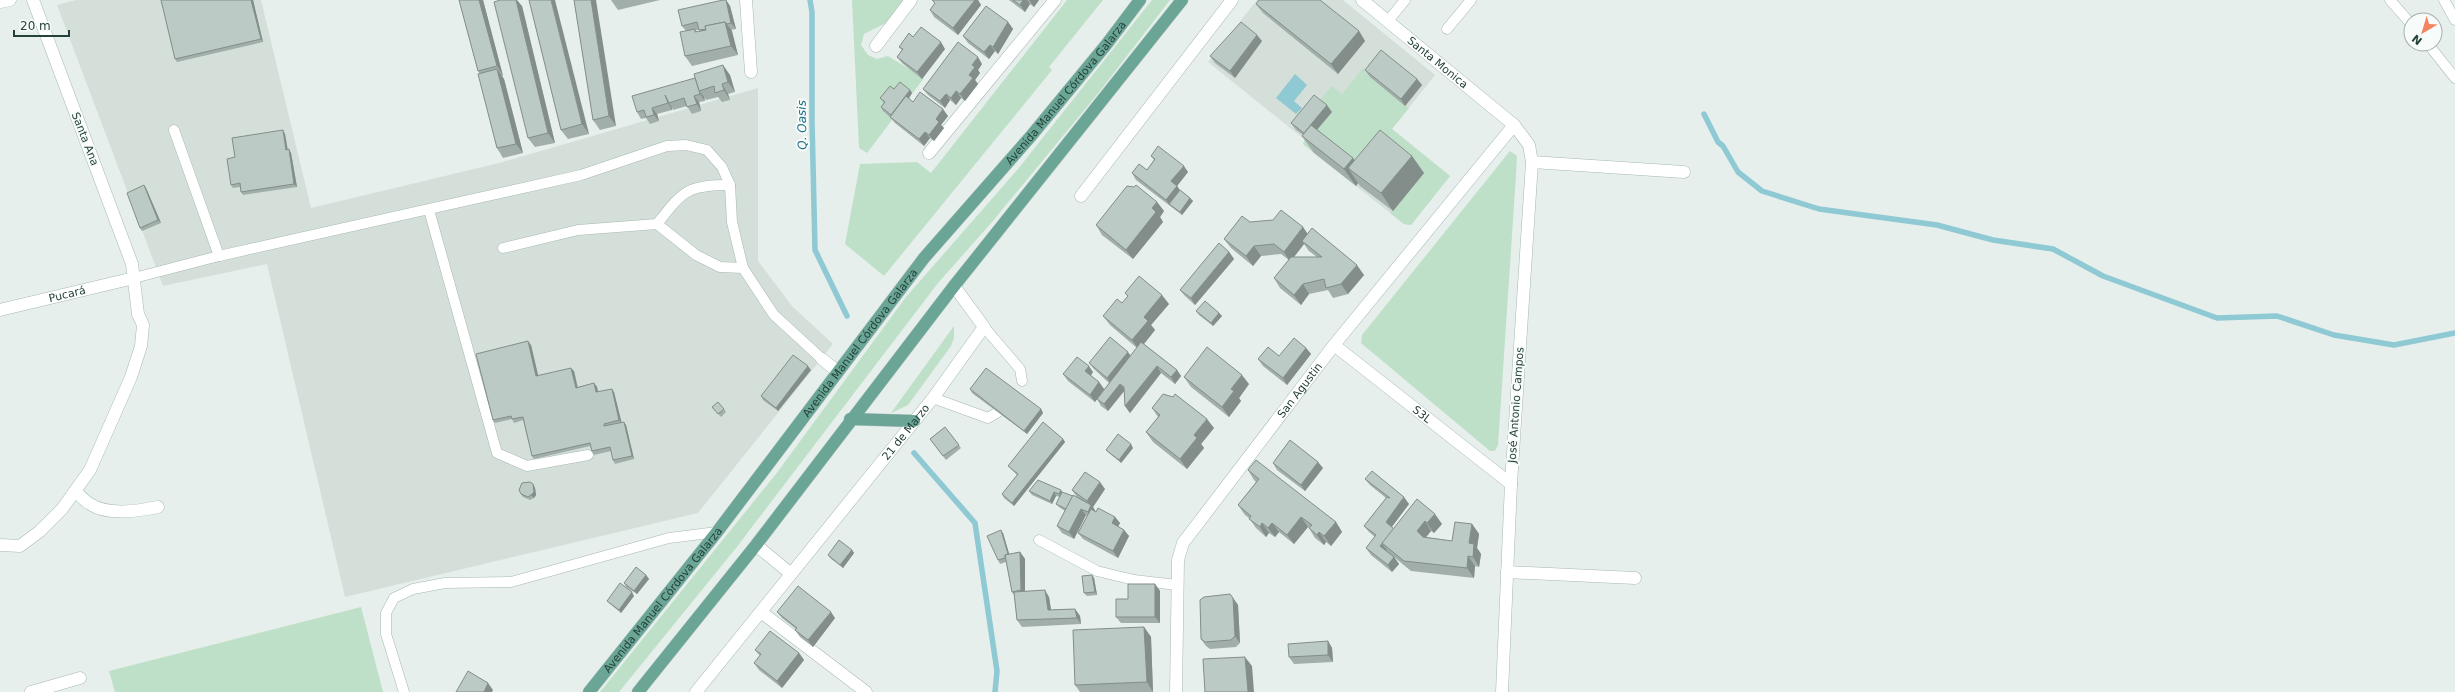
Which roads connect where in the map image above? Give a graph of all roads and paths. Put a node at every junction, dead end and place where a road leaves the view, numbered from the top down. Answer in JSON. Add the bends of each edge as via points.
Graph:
{"nodes":[{"id":1,"x":10,"y":0,"type":"edge"},
{"id":2,"x":33,"y":0,"type":"edge"},
{"id":3,"x":746,"y":0,"type":"edge"},
{"id":4,"x":911,"y":0,"type":"edge"},
{"id":5,"x":1055,"y":0,"type":"edge"},
{"id":6,"x":1140,"y":0,"type":"edge"},
{"id":7,"x":1182,"y":0,"type":"edge"},
{"id":8,"x":1232,"y":0,"type":"edge"},
{"id":9,"x":1362,"y":0,"type":"edge"},
{"id":10,"x":1405,"y":0,"type":"edge"},
{"id":11,"x":1471,"y":0,"type":"edge"},
{"id":12,"x":2390,"y":0,"type":"edge"},
{"id":13,"x":2444,"y":0,"type":"edge"},
{"id":14,"x":0,"y":2,"type":"edge"},
{"id":15,"x":2403,"y":15,"type":"edge"},
{"id":16,"x":2455,"y":20,"type":"edge"},
{"id":17,"x":1388,"y":21,"type":"junction"},
{"id":18,"x":1447,"y":30,"type":"dead end"},
{"id":19,"x":876,"y":46,"type":"dead end"},
{"id":20,"x":2434,"y":52,"type":"edge"},
{"id":21,"x":751,"y":72,"type":"dead end"},
{"id":22,"x":2455,"y":78,"type":"edge"},
{"id":23,"x":1514,"y":124,"type":"junction"},
{"id":24,"x":174,"y":130,"type":"dead end"},
{"id":25,"x":929,"y":153,"type":"dead end"},
{"id":26,"x":1532,"y":162,"type":"junction"},
{"id":27,"x":1684,"y":172,"type":"dead end"},
{"id":28,"x":730,"y":185,"type":"junction"},
{"id":29,"x":1081,"y":196,"type":"dead end"},
{"id":30,"x":429,"y":210,"type":"junction"},
{"id":31,"x":657,"y":224,"type":"junction"},
{"id":32,"x":503,"y":248,"type":"dead end"},
{"id":33,"x":219,"y":256,"type":"junction"},
{"id":34,"x":743,"y":268,"type":"junction"},
{"id":35,"x":134,"y":278,"type":"junction"},
{"id":36,"x":954,"y":286,"type":"junction"},
{"id":37,"x":0,"y":310,"type":"edge"},
{"id":38,"x":984,"y":327,"type":"junction"},
{"id":39,"x":1334,"y":345,"type":"junction"},
{"id":40,"x":822,"y":359,"type":"joint"},
{"id":41,"x":837,"y":371,"type":"junction"},
{"id":42,"x":1022,"y":381,"type":"dead end"},
{"id":43,"x":933,"y":398,"type":"junction"},
{"id":44,"x":998,"y":412,"type":"edge"},
{"id":45,"x":850,"y":419,"type":"junction"},
{"id":46,"x":914,"y":421,"type":"junction"},
{"id":47,"x":588,"y":455,"type":"dead end"},
{"id":48,"x":1511,"y":484,"type":"junction"},
{"id":49,"x":75,"y":491,"type":"junction"},
{"id":50,"x":158,"y":507,"type":"dead end"},
{"id":51,"x":716,"y":532,"type":"junction"},
{"id":52,"x":1039,"y":540,"type":"dead end"},
{"id":53,"x":0,"y":545,"type":"edge"},
{"id":54,"x":756,"y":545,"type":"junction"},
{"id":55,"x":1507,"y":572,"type":"junction"},
{"id":56,"x":791,"y":574,"type":"junction"},
{"id":57,"x":1635,"y":578,"type":"dead end"},
{"id":58,"x":1177,"y":585,"type":"junction"},
{"id":59,"x":761,"y":612,"type":"junction"},
{"id":60,"x":80,"y":678,"type":"dead end"},
{"id":61,"x":31,"y":692,"type":"edge"},
{"id":62,"x":404,"y":692,"type":"edge"},
{"id":63,"x":589,"y":692,"type":"edge"},
{"id":64,"x":638,"y":692,"type":"edge"},
{"id":65,"x":696,"y":692,"type":"edge"},
{"id":66,"x":866,"y":692,"type":"edge"},
{"id":67,"x":1176,"y":692,"type":"edge"},
{"id":68,"x":1502,"y":692,"type":"edge"}],
"edges":[{"from":1,"to":14,"type":"street"},
{"from":2,"to":35,"type":"street","name":"Santa Ana","via":[[132,264]]},
{"from":3,"to":21,"type":"street"},
{"from":4,"to":19,"type":"street"},
{"from":5,"to":25,"type":"street"},
{"from":6,"to":41,"type":"main road","name":"Avenida Manuel Córdova Galarza","via":[[1031,136],[924,258]]},
{"from":7,"to":36,"type":"main road"},
{"from":8,"to":29,"type":"street"},
{"from":9,"to":17,"type":"street","name":"Santa Monica"},
{"from":10,"to":17,"type":"lane"},
{"from":11,"to":18,"type":"lane"},
{"from":12,"to":15,"type":"lane"},
{"from":13,"to":16,"type":"lane"},
{"from":17,"to":23,"type":"street","name":"Santa Monica"},
{"from":20,"to":22,"type":"lane"},
{"from":23,"to":26,"type":"street","name":"José Antonio Campos","via":[[1529,145]]},
{"from":23,"to":39,"type":"street","name":"San Agustin"},
{"from":24,"to":33,"type":"lane"},
{"from":26,"to":27,"type":"street"},
{"from":26,"to":48,"type":"street","name":"José Antonio Campos"},
{"from":28,"to":30,"type":"lane","via":[[722,167],[707,150],[686,145],[667,146],[580,175]]},
{"from":28,"to":31,"type":"lane","via":[[707,185],[682,194]]},
{"from":28,"to":34,"type":"lane","via":[[732,222]]},
{"from":30,"to":33,"type":"lane"},
{"from":30,"to":47,"type":"lane","via":[[497,453],[527,466]]},
{"from":31,"to":32,"type":"lane","via":[[578,230]]},
{"from":31,"to":34,"type":"lane","via":[[696,255],[720,267]]},
{"from":33,"to":35,"type":"lane"},
{"from":34,"to":40,"type":"lane","via":[[774,315]]},
{"from":35,"to":37,"type":"street","name":"Pucará"},
{"from":35,"to":49,"type":"street","name":"Santa Ana","via":[[138,314],[143,325],[141,346],[90,470]]},
{"from":36,"to":38,"type":"street"},
{"from":36,"to":45,"type":"main road"},
{"from":38,"to":42,"type":"lane","via":[[1020,369]]},
{"from":38,"to":43,"type":"street","name":"21 de Marzo"},
{"from":39,"to":48,"type":"street","name":"S3L"},
{"from":39,"to":58,"type":"street","name":"San Agustin","via":[[1184,543],[1178,560]]},
{"from":40,"to":41,"type":"street"},
{"from":41,"to":51,"type":"main road","name":"Avenida Manuel Córdova Galarza"},
{"from":43,"to":44,"type":"lane","via":[[988,418]]},
{"from":43,"to":46,"type":"street","name":"21 de Marzo"},
{"from":45,"to":46,"type":"main road"},
{"from":45,"to":54,"type":"main road"},
{"from":46,"to":56,"type":"street","name":"21 de Marzo"},
{"from":48,"to":55,"type":"street","name":"José Antonio Campos"},
{"from":49,"to":50,"type":"street","via":[[90,504],[102,509],[126,512]]},
{"from":49,"to":53,"type":"street","name":"Santa Ana","via":[[62,510],[20,546]]},
{"from":51,"to":62,"type":"lane","via":[[669,538],[511,582],[445,583],[414,589],[394,598],[386,613],[386,634]]},
{"from":51,"to":63,"type":"main road","name":"Avenida Manuel Córdova Galarza"},
{"from":52,"to":58,"type":"lane","via":[[1097,572]]},
{"from":54,"to":56,"type":"street"},
{"from":54,"to":64,"type":"main road"},
{"from":55,"to":57,"type":"street"},
{"from":55,"to":68,"type":"street","name":"José Antonio Campos"},
{"from":56,"to":59,"type":"street","name":"21 de Marzo"},
{"from":58,"to":67,"type":"street","name":"San Agustin"},
{"from":59,"to":65,"type":"street","name":"21 de Marzo"},
{"from":59,"to":66,"type":"street"},
{"from":60,"to":61,"type":"street"}]}
